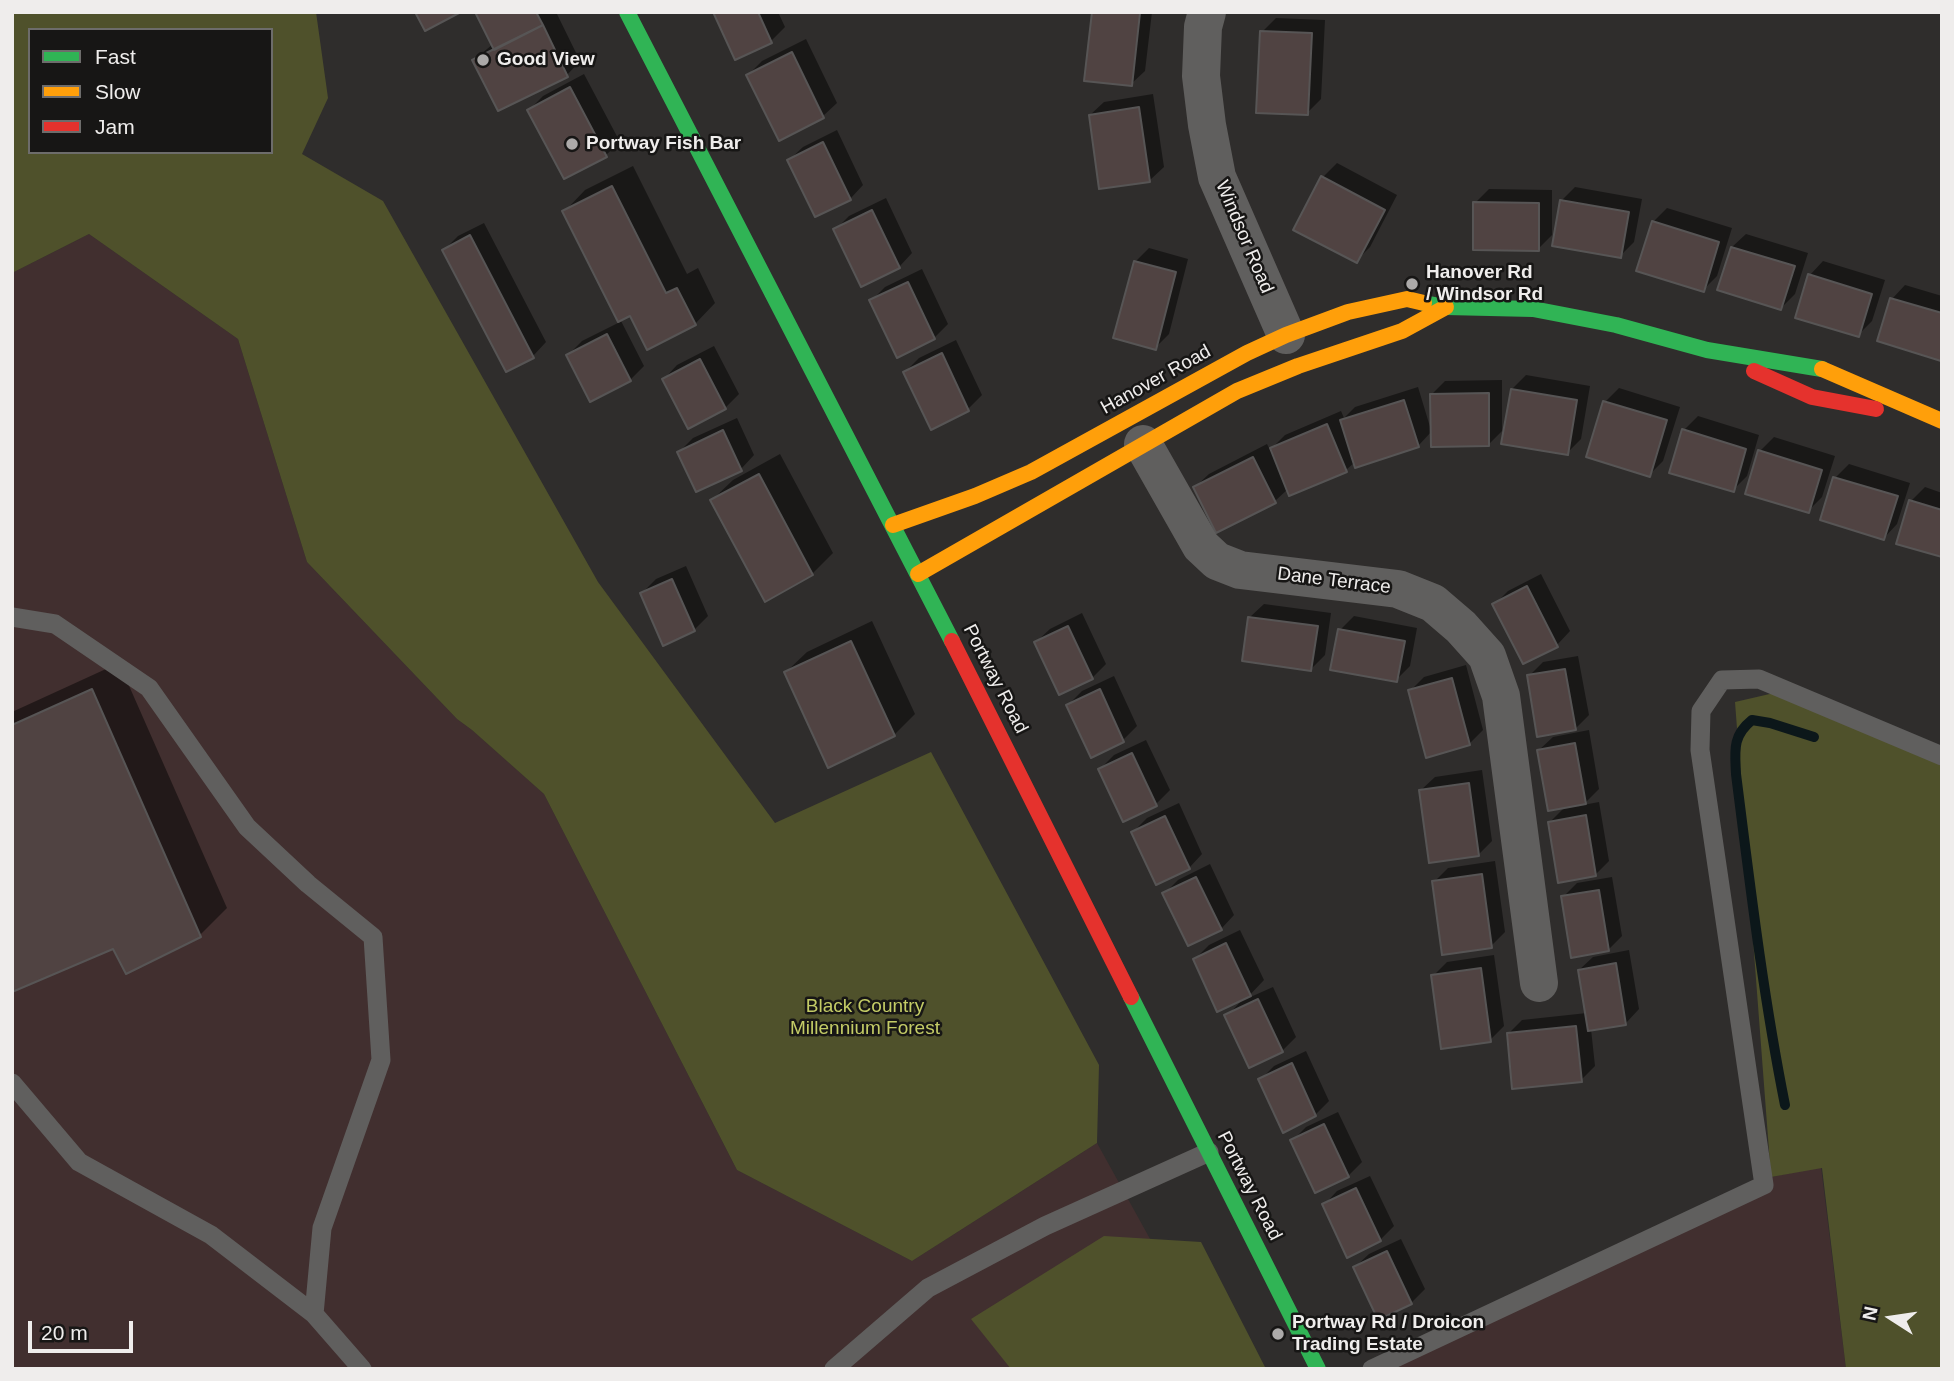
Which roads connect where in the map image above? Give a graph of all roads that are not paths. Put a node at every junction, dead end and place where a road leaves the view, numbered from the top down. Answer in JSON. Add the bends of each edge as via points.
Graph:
{"nodes":[{"id":1,"x":627,"y":12,"type":"edge"},
{"id":2,"x":1207,"y":12,"type":"edge"},
{"id":3,"x":1446,"y":307,"type":"junction"},
{"id":4,"x":1292,"y":350,"type":"junction"},
{"id":5,"x":1707,"y":350,"type":"junction"},
{"id":6,"x":1942,"y":421,"type":"edge"},
{"id":7,"x":1136,"y":432,"type":"junction"},
{"id":8,"x":893,"y":525,"type":"junction"},
{"id":9,"x":918,"y":574,"type":"junction"},
{"id":10,"x":12,"y":617,"type":"edge"},
{"id":11,"x":1942,"y":756,"type":"edge"},
{"id":12,"x":1539,"y":983,"type":"dead end"},
{"id":13,"x":12,"y":1083,"type":"edge"},
{"id":14,"x":1209,"y":1152,"type":"junction"},
{"id":15,"x":314,"y":1314,"type":"junction"},
{"id":16,"x":362,"y":1369,"type":"edge"},
{"id":17,"x":834,"y":1369,"type":"edge"},
{"id":18,"x":1318,"y":1369,"type":"edge"},
{"id":19,"x":1372,"y":1369,"type":"edge"}],
"edges":[{"from":1,"to":8,"type":"street","name":"Portway Road"},
{"from":2,"to":4,"type":"street","name":"Windsor Road","via":[[1201,76],[1217,177]]},
{"from":3,"to":4,"type":"street","name":"Hanover Road","via":[[1402,331]]},
{"from":3,"to":4,"type":"street","name":"Hanover Road","via":[[1407,299],[1348,312]]},
{"from":3,"to":5,"type":"street","name":"Hanover Road","via":[[1533,309]]},
{"from":4,"to":7,"type":"street","name":"Hanover Road","via":[[1237,391]]},
{"from":4,"to":7,"type":"street","name":"Hanover Road","via":[[1247,353]]},
{"from":5,"to":6,"type":"street","name":"Hanover Road","via":[[1812,397]]},
{"from":5,"to":6,"type":"street","name":"Hanover Road","via":[[1822,369]]},
{"from":7,"to":8,"type":"street","name":"Hanover Road"},
{"from":7,"to":9,"type":"street","name":"Hanover Road"},
{"from":7,"to":12,"type":"street","name":"Dane Terrace","via":[[1201,546],[1217,561],[1240,570],[1398,589],[1433,603],[1487,656],[1501,696]]},
{"from":8,"to":9,"type":"street","name":"Portway Road"},
{"from":9,"to":14,"type":"street","name":"Portway Road"},
{"from":10,"to":15,"type":"lane","via":[[55,624],[149,688],[247,827],[373,937],[381,1060],[322,1228]]},
{"from":11,"to":19,"type":"lane","via":[[1759,679],[1722,680],[1701,711],[1700,750],[1764,1185]]},
{"from":13,"to":15,"type":"lane","via":[[79,1162],[211,1235]]},
{"from":14,"to":17,"type":"lane","via":[[1045,1226],[928,1288]]},
{"from":14,"to":18,"type":"street","name":"Portway Road"},
{"from":15,"to":16,"type":"lane"}]}
